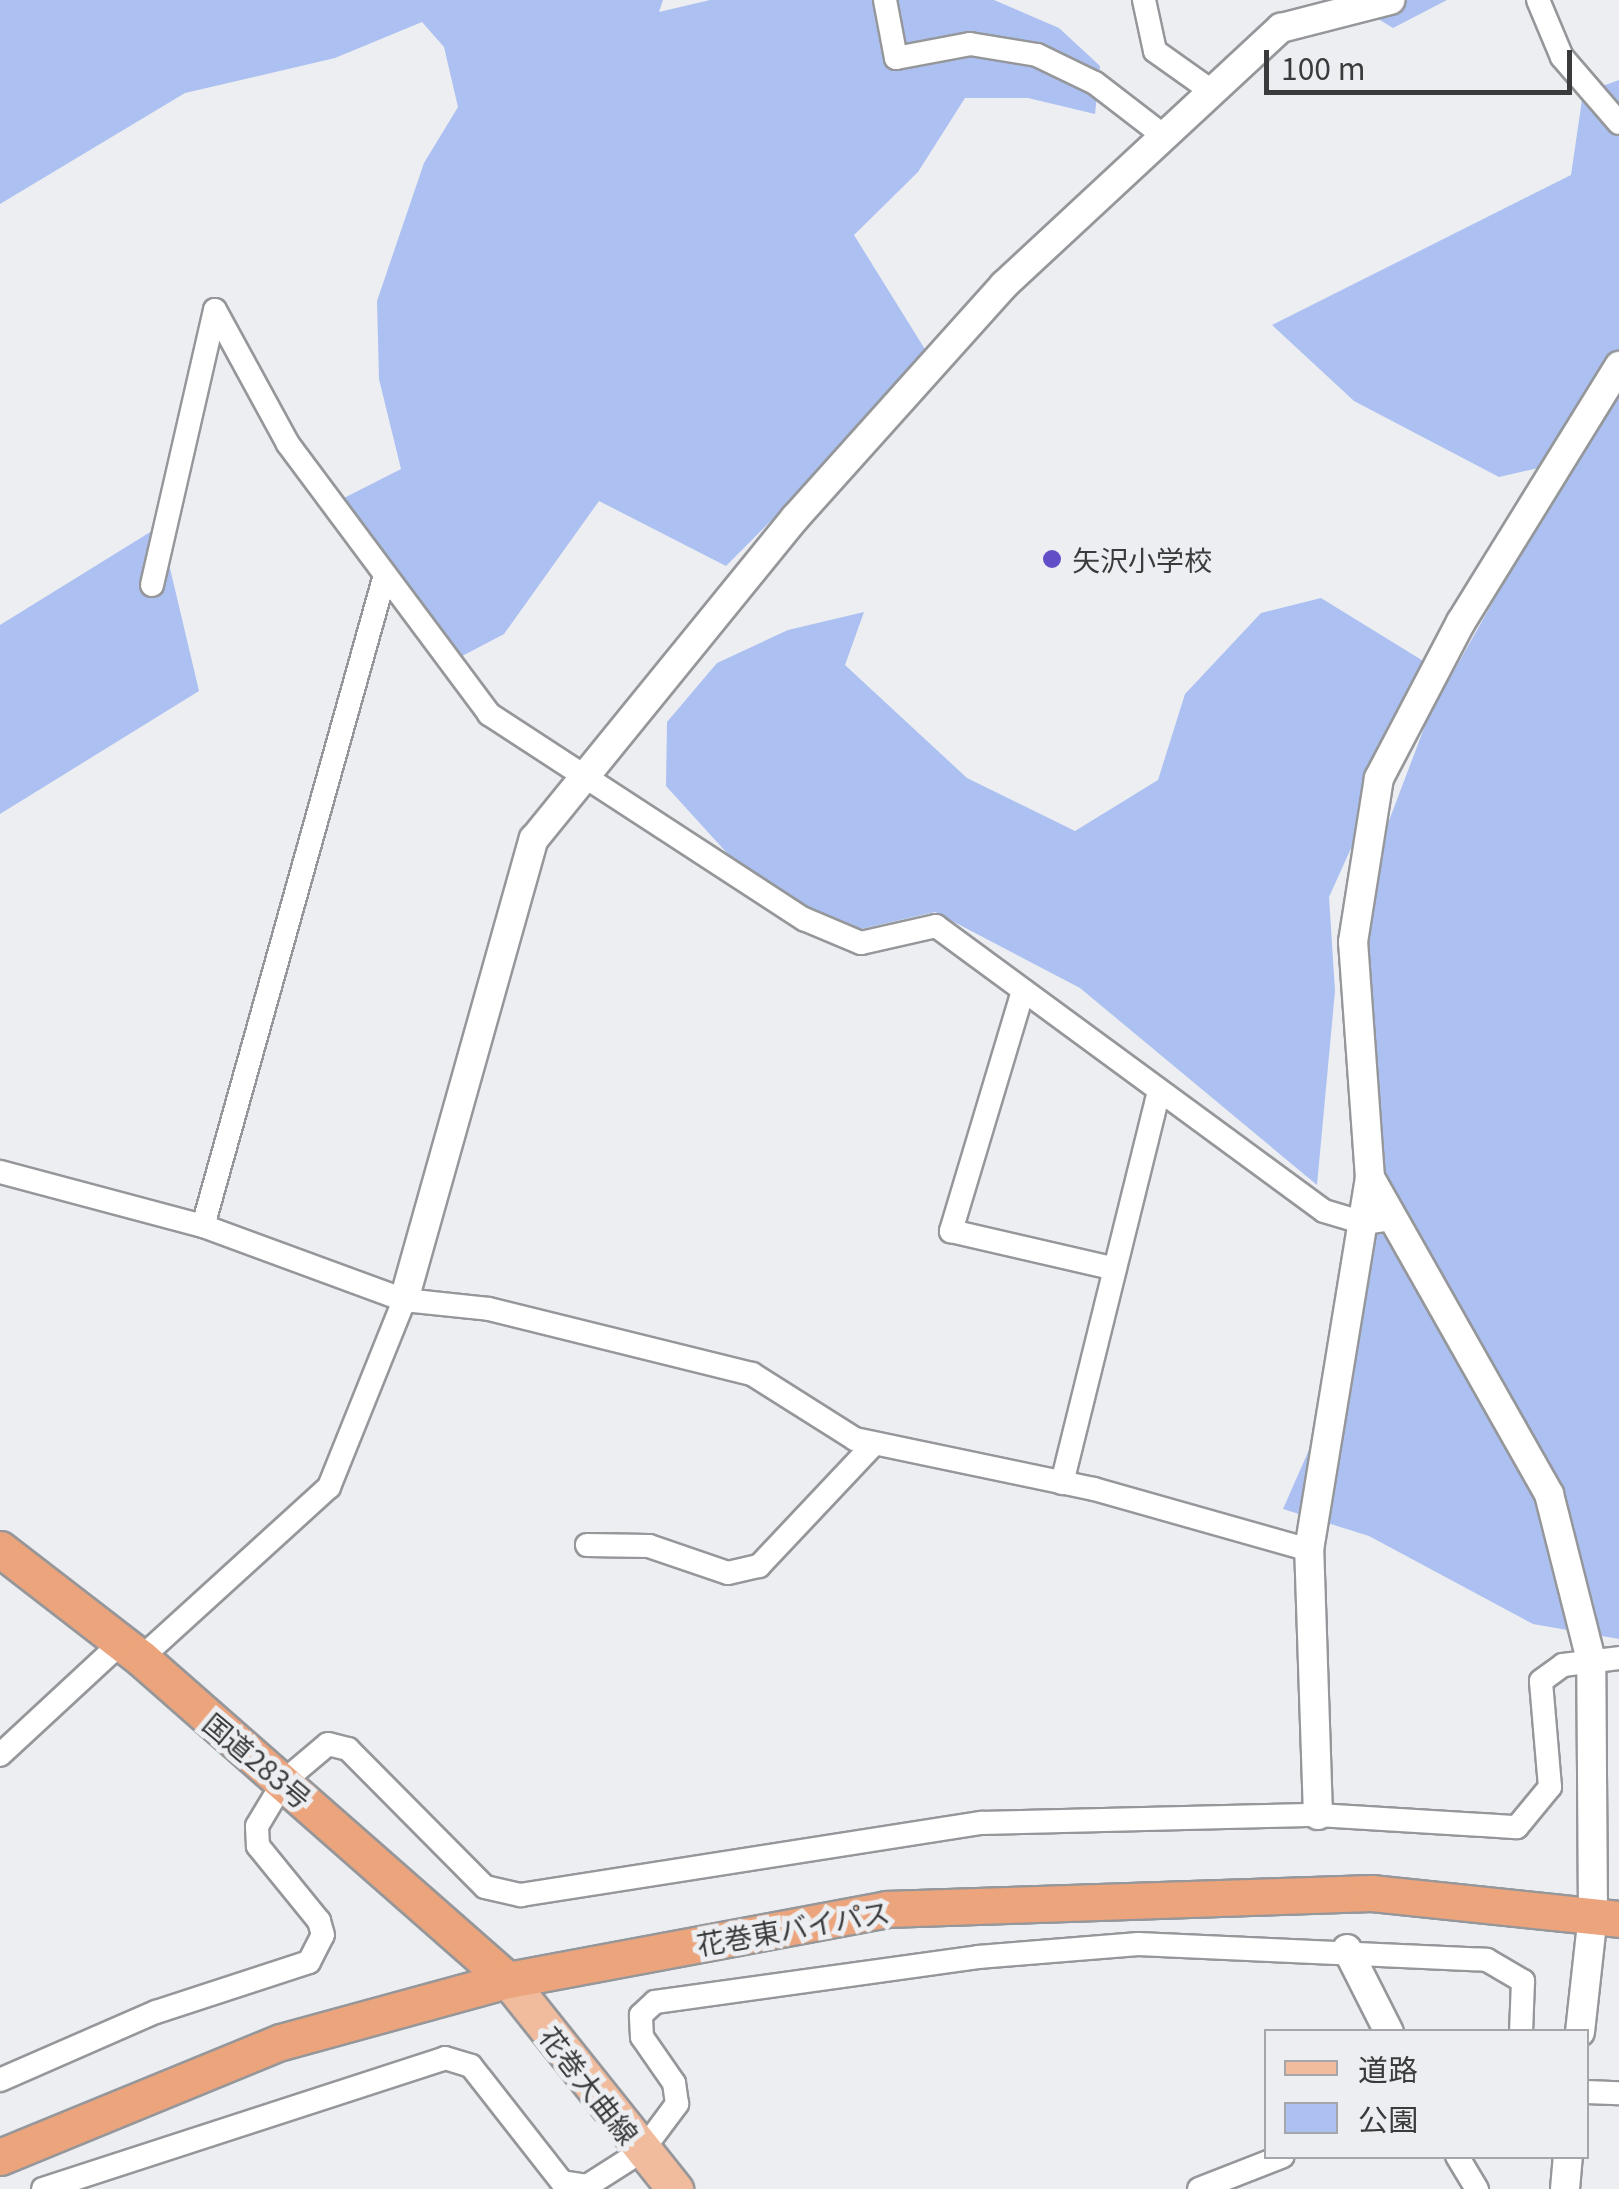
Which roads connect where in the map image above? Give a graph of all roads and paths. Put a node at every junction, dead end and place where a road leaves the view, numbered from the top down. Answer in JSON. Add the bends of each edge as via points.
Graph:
{"nodes":[{"id":1,"x":884,"y":0,"type":"edge"},
{"id":2,"x":1144,"y":0,"type":"edge"},
{"id":3,"x":1390,"y":0,"type":"edge"},
{"id":4,"x":1538,"y":0,"type":"edge"},
{"id":5,"x":1207,"y":88,"type":"junction"},
{"id":6,"x":1619,"y":123,"type":"edge"},
{"id":7,"x":1160,"y":133,"type":"junction"},
{"id":8,"x":1619,"y":366,"type":"edge"},
{"id":9,"x":385,"y":575,"type":"junction"},
{"id":10,"x":152,"y":585,"type":"dead end"},
{"id":11,"x":588,"y":772,"type":"junction"},
{"id":12,"x":1023,"y":991,"type":"junction"},
{"id":13,"x":1158,"y":1094,"type":"junction"},
{"id":14,"x":0,"y":1172,"type":"edge"},
{"id":15,"x":1370,"y":1178,"type":"junction"},
{"id":16,"x":1392,"y":1219,"type":"junction"},
{"id":17,"x":1364,"y":1224,"type":"junction"},
{"id":18,"x":203,"y":1226,"type":"junction"},
{"id":19,"x":1115,"y":1268,"type":"junction"},
{"id":20,"x":404,"y":1300,"type":"junction"},
{"id":21,"x":874,"y":1444,"type":"junction"},
{"id":22,"x":1062,"y":1483,"type":"junction"},
{"id":23,"x":587,"y":1544,"type":"dead end"},
{"id":24,"x":0,"y":1549,"type":"edge"},
{"id":25,"x":1310,"y":1550,"type":"junction"},
{"id":26,"x":131,"y":1650,"type":"junction"},
{"id":27,"x":1619,"y":1658,"type":"edge"},
{"id":28,"x":1590,"y":1660,"type":"junction"},
{"id":29,"x":0,"y":1756,"type":"edge"},
{"id":30,"x":284,"y":1781,"type":"junction"},
{"id":31,"x":1318,"y":1816,"type":"junction"},
{"id":32,"x":1606,"y":1917,"type":"edge"},
{"id":33,"x":1347,"y":1949,"type":"junction"},
{"id":34,"x":508,"y":1980,"type":"junction"},
{"id":35,"x":1388,"y":2029,"type":"edge"},
{"id":36,"x":1522,"y":2029,"type":"edge"},
{"id":37,"x":1581,"y":2029,"type":"edge"},
{"id":38,"x":0,"y":2080,"type":"edge"},
{"id":39,"x":1589,"y":2092,"type":"edge"},
{"id":40,"x":1619,"y":2093,"type":"edge"},
{"id":41,"x":642,"y":2151,"type":"junction"},
{"id":42,"x":0,"y":2156,"type":"edge"},
{"id":43,"x":1275,"y":2159,"type":"edge"},
{"id":44,"x":1460,"y":2159,"type":"edge"},
{"id":45,"x":1568,"y":2159,"type":"edge"},
{"id":46,"x":43,"y":2189,"type":"edge"},
{"id":47,"x":674,"y":2189,"type":"edge"},
{"id":48,"x":1199,"y":2189,"type":"edge"},
{"id":49,"x":1477,"y":2189,"type":"edge"},
{"id":50,"x":1565,"y":2189,"type":"edge"}],
"edges":[{"from":1,"to":7,"type":"street","via":[[896,58],[970,44],[1037,55],[1095,83]]},
{"from":2,"to":5,"type":"street","via":[[1155,51]]},
{"from":3,"to":5,"type":"street","via":[[1282,28]]},
{"from":4,"to":6,"type":"street","via":[[1562,57]]},
{"from":5,"to":7,"type":"street"},
{"from":7,"to":11,"type":"street","via":[[1004,285],[821,489]]},
{"from":8,"to":15,"type":"street","via":[[1461,622],[1380,778],[1352,942]]},
{"from":9,"to":10,"type":"street","via":[[288,444],[214,310]]},
{"from":9,"to":11,"type":"street","via":[[489,714]]},
{"from":9,"to":18,"type":"street"},
{"from":11,"to":12,"type":"street","via":[[804,919],[862,943],[936,926]]},
{"from":11,"to":20,"type":"street","via":[[521,870],[491,1016]]},
{"from":12,"to":13,"type":"street"},
{"from":12,"to":19,"type":"street","via":[[952,1231]]},
{"from":13,"to":17,"type":"street","via":[[1324,1211]]},
{"from":13,"to":19,"type":"street"},
{"from":14,"to":18,"type":"street"},
{"from":15,"to":16,"type":"street"},
{"from":15,"to":17,"type":"street"},
{"from":16,"to":17,"type":"street"},
{"from":16,"to":28,"type":"street","via":[[1549,1494]]},
{"from":17,"to":25,"type":"street"},
{"from":18,"to":20,"type":"street"},
{"from":19,"to":22,"type":"street"},
{"from":20,"to":21,"type":"street","via":[[488,1309],[752,1374]]},
{"from":20,"to":26,"type":"street","via":[[329,1487]]},
{"from":21,"to":22,"type":"street"},
{"from":21,"to":23,"type":"street","via":[[759,1566],[728,1573],[650,1546]]},
{"from":22,"to":25,"type":"street"},
{"from":24,"to":26,"type":"highway","name":"国道283号"},
{"from":25,"to":31,"type":"street"},
{"from":26,"to":29,"type":"street"},
{"from":26,"to":30,"type":"highway","name":"国道283号"},
{"from":27,"to":28,"type":"street"},
{"from":28,"to":31,"type":"street","via":[[1541,1681],[1550,1787],[1517,1827]]},
{"from":28,"to":32,"type":"street"},
{"from":30,"to":31,"type":"street","via":[[312,1750],[348,1749],[502,1895],[981,1823]]},
{"from":30,"to":34,"type":"highway","name":"国道283号"},
{"from":30,"to":38,"type":"street","via":[[257,1826],[258,1846],[318,1921],[324,1935],[310,1962],[156,2012]]},
{"from":32,"to":34,"type":"highway","name":"花巻東バイパス","via":[[1372,1892],[1036,1898],[886,1909]]},
{"from":32,"to":37,"type":"street"},
{"from":33,"to":35,"type":"street"},
{"from":33,"to":36,"type":"street","via":[[1511,1967],[1527,2001]]},
{"from":33,"to":41,"type":"street","via":[[1138,1944],[654,2002],[642,2015],[642,2037],[674,2083],[677,2104]]},
{"from":34,"to":41,"type":"main road","name":"花巻大曲線"},
{"from":34,"to":42,"type":"highway","name":"花巻東バイパス","via":[[281,2042]]},
{"from":39,"to":40,"type":"street"},
{"from":41,"to":46,"type":"street","via":[[587,2186],[562,2182],[471,2066],[445,2058]]},
{"from":41,"to":47,"type":"main road","name":"花巻大曲線"},
{"from":43,"to":48,"type":"street"},
{"from":44,"to":49,"type":"street"},
{"from":45,"to":50,"type":"street"}]}
